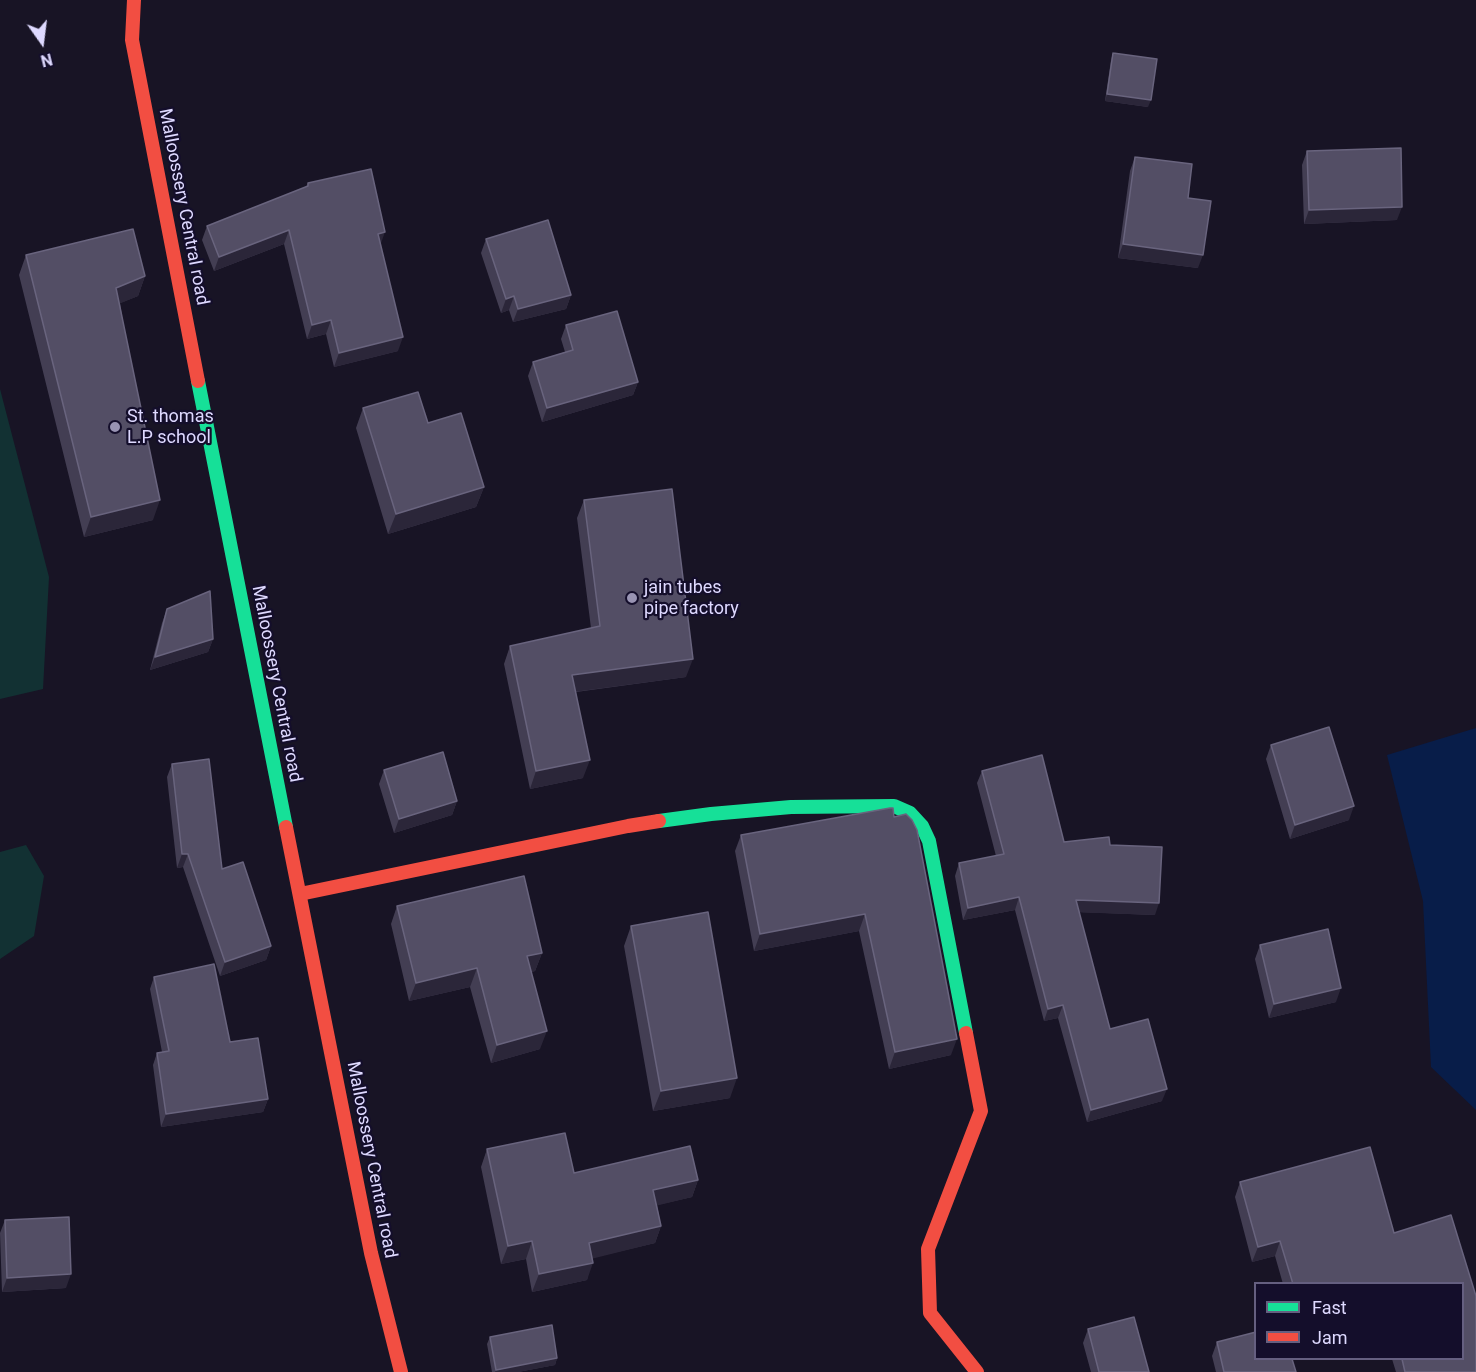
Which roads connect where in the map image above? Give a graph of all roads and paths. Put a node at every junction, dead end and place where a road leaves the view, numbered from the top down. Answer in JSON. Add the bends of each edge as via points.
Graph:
{"nodes":[{"id":1,"x":134,"y":0,"type":"edge"},
{"id":2,"x":300,"y":894,"type":"junction"},
{"id":3,"x":401,"y":1372,"type":"edge"},
{"id":4,"x":977,"y":1372,"type":"edge"}],
"edges":[{"from":1,"to":2,"type":"street","name":"Malloossery Central road","via":[[132,40]]},
{"from":2,"to":3,"type":"street","name":"Malloossery Central road","via":[[370,1253]]},
{"from":2,"to":4,"type":"street","via":[[628,826],[711,814],[790,807],[894,806],[910,813],[929,841],[981,1111],[928,1249],[930,1312]]}]}
